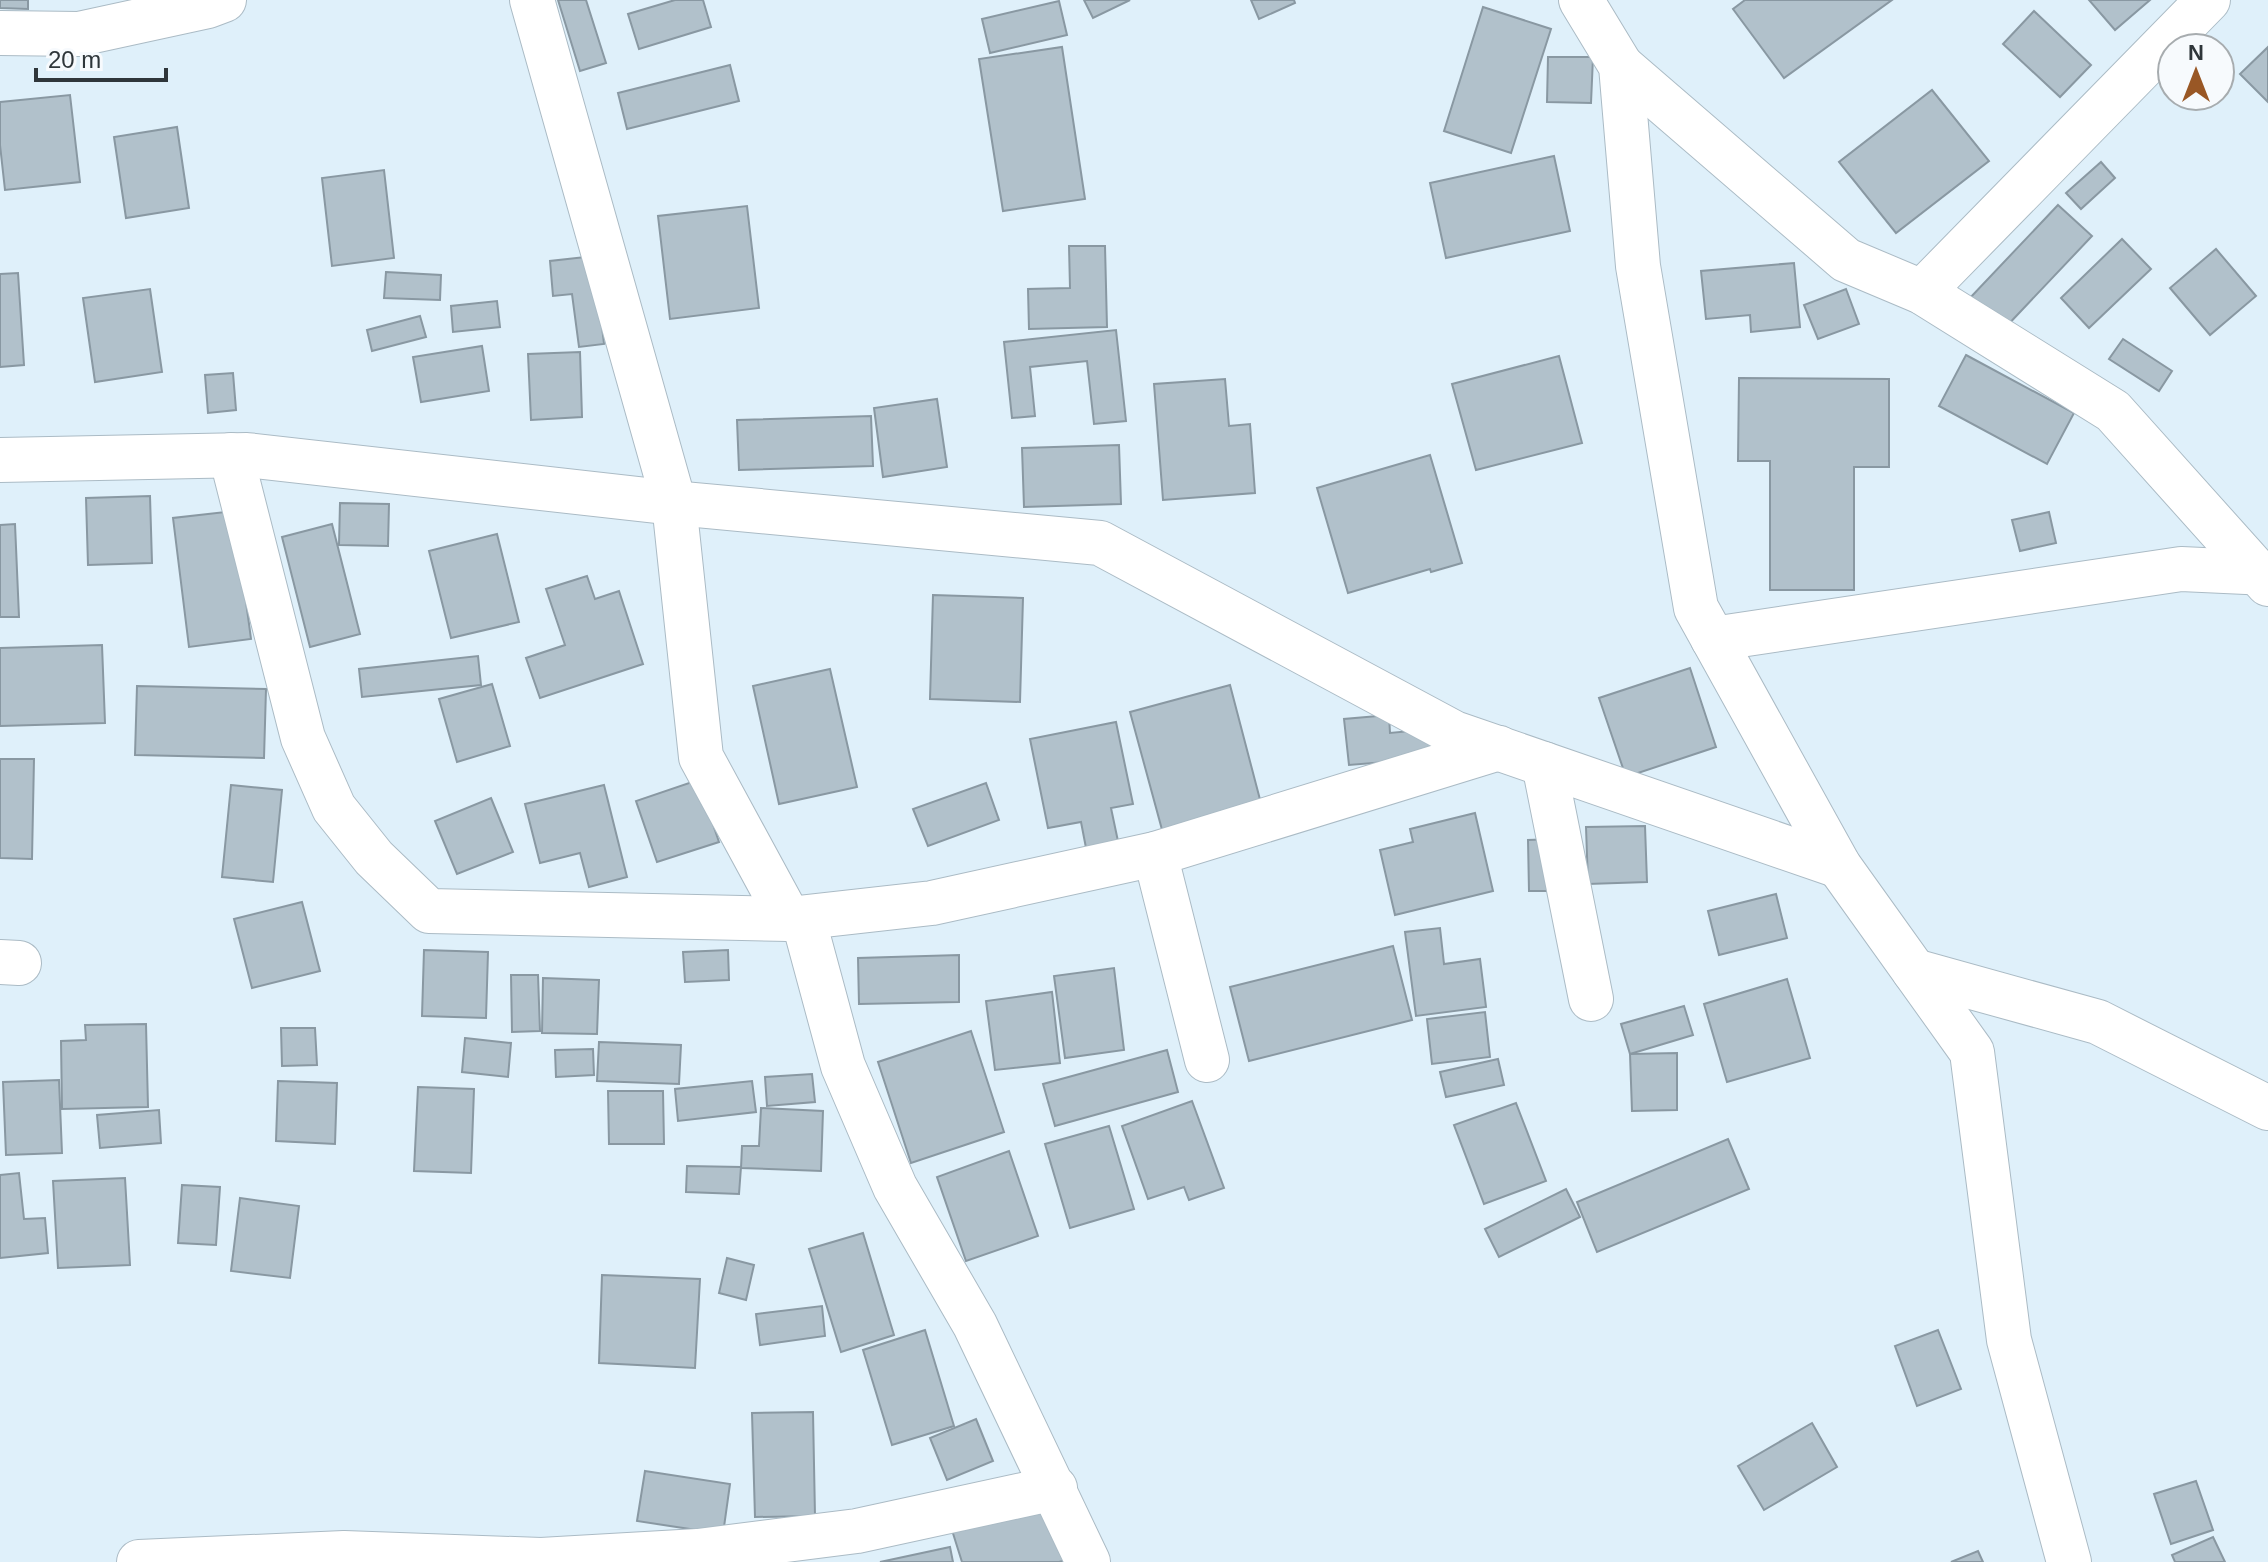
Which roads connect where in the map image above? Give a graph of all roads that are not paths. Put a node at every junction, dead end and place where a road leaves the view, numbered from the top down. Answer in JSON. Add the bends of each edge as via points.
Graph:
{"nodes":[{"id":1,"x":224,"y":0,"type":"edge"},
{"id":2,"x":532,"y":0,"type":"edge"},
{"id":3,"x":1581,"y":0,"type":"edge"},
{"id":4,"x":2208,"y":0,"type":"edge"},
{"id":5,"x":0,"y":33,"type":"edge"},
{"id":6,"x":1621,"y":66,"type":"junction"},
{"id":7,"x":1922,"y":292,"type":"junction"},
{"id":8,"x":231,"y":455,"type":"junction"},
{"id":9,"x":0,"y":460,"type":"edge"},
{"id":10,"x":674,"y":503,"type":"junction"},
{"id":11,"x":2264,"y":576,"type":"edge"},
{"id":12,"x":1713,"y":639,"type":"junction"},
{"id":13,"x":1499,"y":748,"type":"junction"},
{"id":14,"x":1544,"y":764,"type":"junction"},
{"id":15,"x":1155,"y":854,"type":"junction"},
{"id":16,"x":1839,"y":866,"type":"junction"},
{"id":17,"x":796,"y":919,"type":"junction"},
{"id":18,"x":1914,"y":971,"type":"junction"},
{"id":19,"x":1591,"y":999,"type":"dead end"},
{"id":20,"x":1207,"y":1060,"type":"dead end"},
{"id":21,"x":2268,"y":1108,"type":"edge"},
{"id":22,"x":1055,"y":1488,"type":"junction"},
{"id":23,"x":139,"y":1562,"type":"edge"},
{"id":24,"x":1088,"y":1562,"type":"edge"},
{"id":25,"x":2069,"y":1562,"type":"edge"}],
"edges":[{"from":1,"to":5,"type":"street","via":[[79,34]]},
{"from":2,"to":10,"type":"street"},
{"from":3,"to":6,"type":"street"},
{"from":4,"to":7,"type":"street"},
{"from":6,"to":7,"type":"street","via":[[1846,260]]},
{"from":6,"to":12,"type":"street","via":[[1638,266],[1696,608]]},
{"from":7,"to":11,"type":"street","via":[[2113,411]]},
{"from":8,"to":9,"type":"street"},
{"from":8,"to":10,"type":"street"},
{"from":8,"to":17,"type":"street","via":[[303,738],[334,808],[374,858],[429,911]]},
{"from":10,"to":13,"type":"street","via":[[1100,543],[1454,733]]},
{"from":10,"to":17,"type":"street","via":[[701,757]]},
{"from":11,"to":12,"type":"street","via":[[2181,569]]},
{"from":12,"to":16,"type":"street"},
{"from":13,"to":14,"type":"street"},
{"from":13,"to":15,"type":"street"},
{"from":14,"to":16,"type":"street"},
{"from":14,"to":19,"type":"street"},
{"from":15,"to":17,"type":"street","via":[[932,903]]},
{"from":15,"to":20,"type":"street"},
{"from":16,"to":18,"type":"street"},
{"from":17,"to":22,"type":"street","via":[[843,1066],[895,1187],[975,1325]]},
{"from":18,"to":21,"type":"street","via":[[2098,1022]]},
{"from":18,"to":25,"type":"street","via":[[1972,1052],[2009,1340]]},
{"from":22,"to":23,"type":"street","via":[[857,1531],[698,1551],[541,1560],[344,1553]]},
{"from":22,"to":24,"type":"street"}]}
